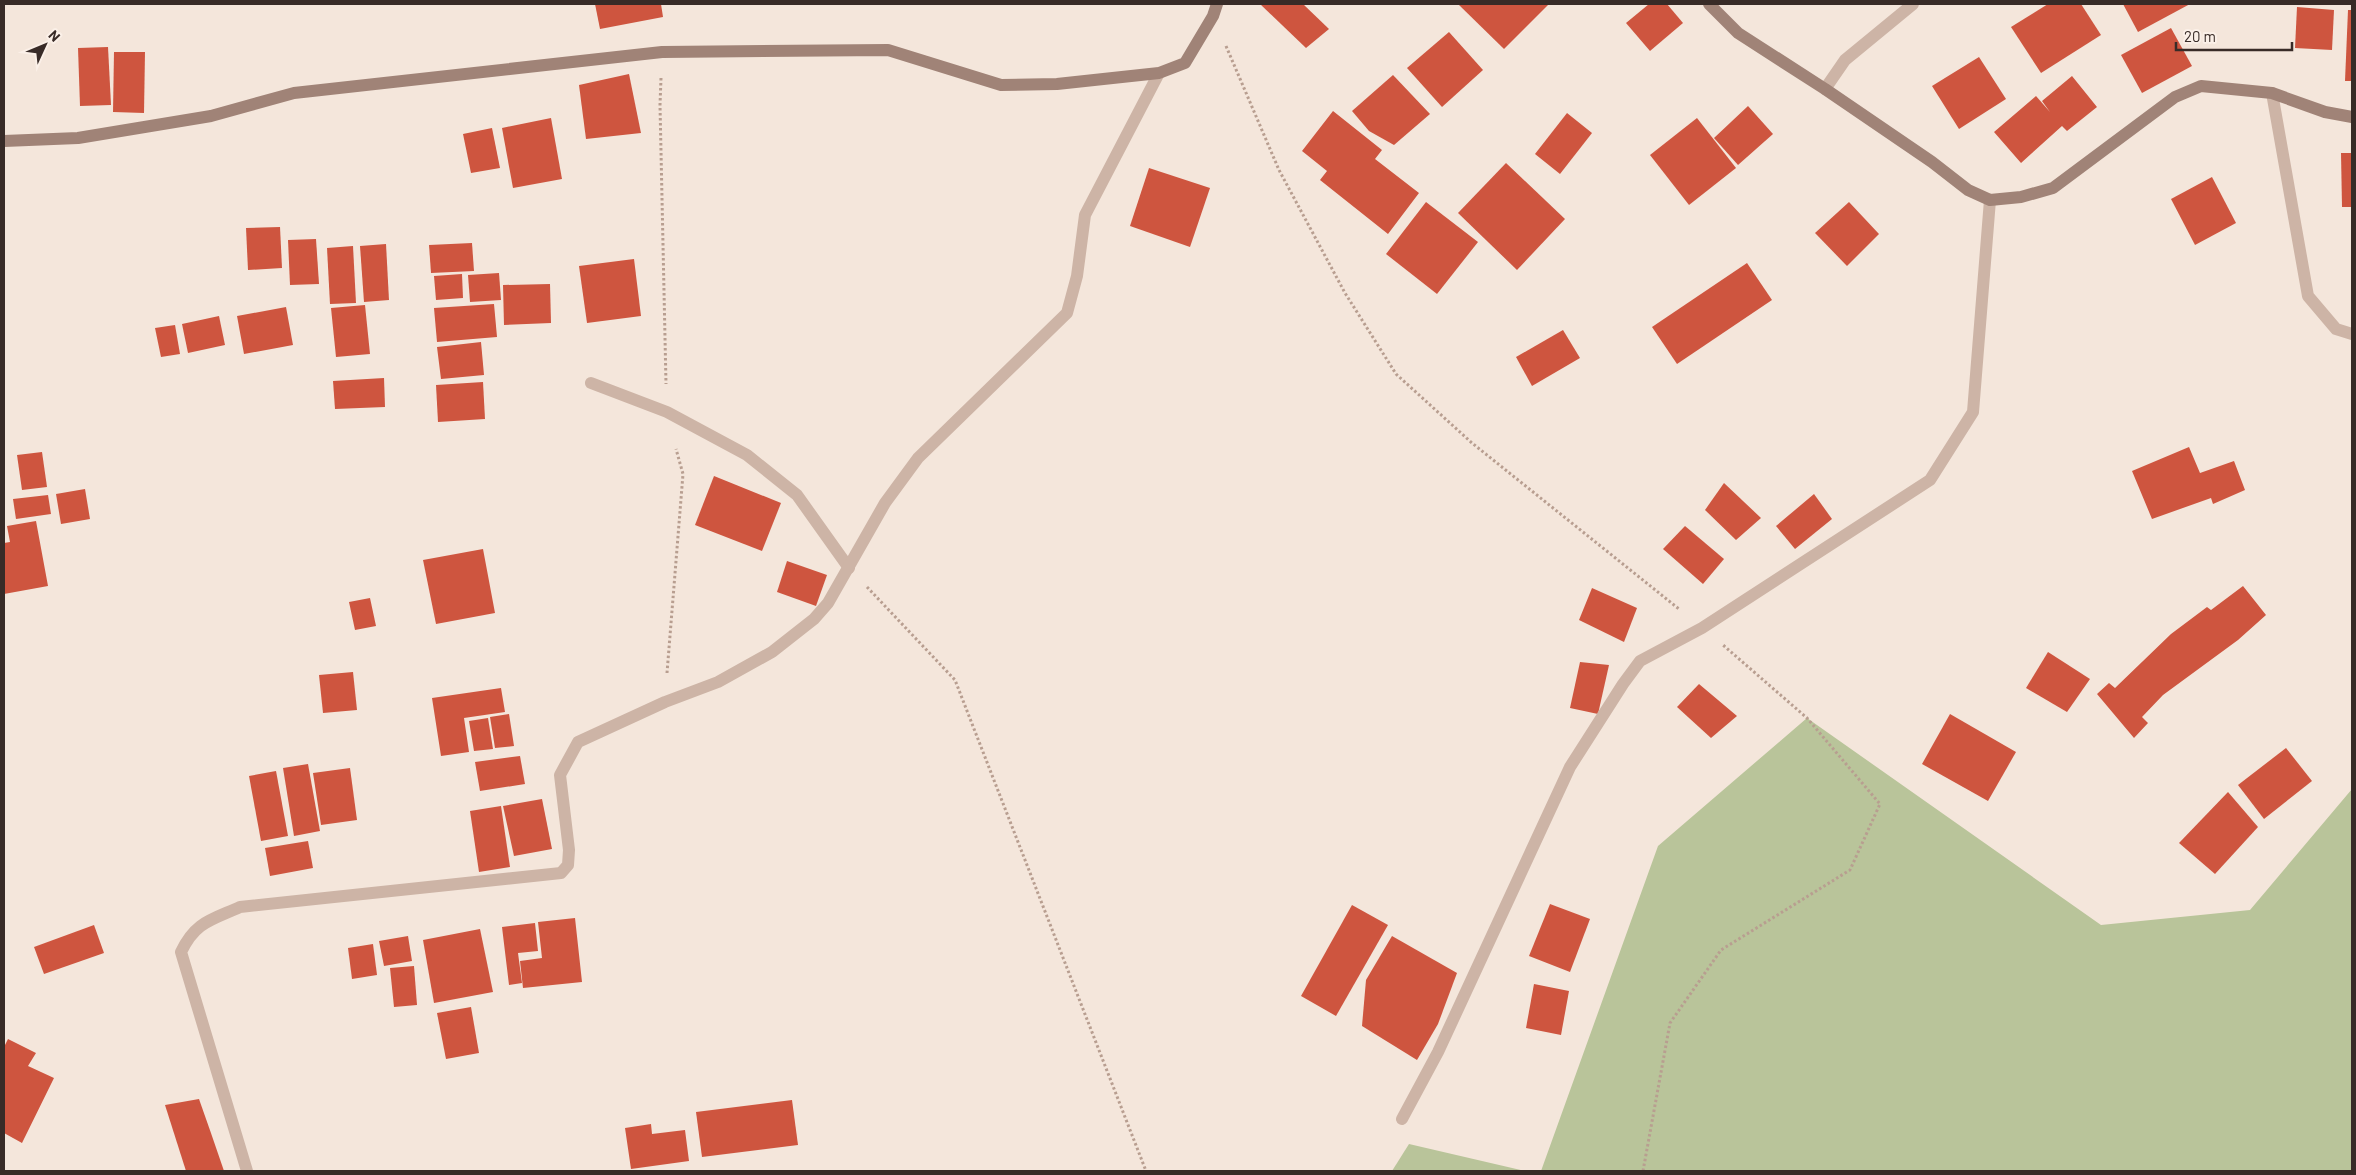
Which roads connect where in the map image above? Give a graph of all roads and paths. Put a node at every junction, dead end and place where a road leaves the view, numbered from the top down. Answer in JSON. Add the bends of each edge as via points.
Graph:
{"nodes":[{"id":1,"x":1709,"y":4,"type":"edge"},
{"id":2,"x":1913,"y":4,"type":"edge"},
{"id":3,"x":1215,"y":10,"type":"edge"},
{"id":4,"x":662,"y":52,"type":"junction"},
{"id":5,"x":1159,"y":73,"type":"junction"},
{"id":6,"x":1825,"y":89,"type":"junction"},
{"id":7,"x":2272,"y":93,"type":"junction"},
{"id":8,"x":2352,"y":117,"type":"edge"},
{"id":9,"x":4,"y":141,"type":"edge"},
{"id":10,"x":1990,"y":200,"type":"junction"},
{"id":11,"x":2352,"y":334,"type":"edge"},
{"id":12,"x":591,"y":383,"type":"dead end"},
{"id":13,"x":667,"y":412,"type":"junction"},
{"id":14,"x":850,"y":568,"type":"junction"},
{"id":15,"x":1702,"y":628,"type":"junction"},
{"id":16,"x":665,"y":702,"type":"junction"},
{"id":17,"x":1402,"y":1119,"type":"dead end"},
{"id":18,"x":247,"y":1171,"type":"edge"},
{"id":19,"x":1146,"y":1171,"type":"edge"},
{"id":20,"x":1643,"y":1171,"type":"edge"}],
"edges":[{"from":1,"to":6,"type":"main road","via":[[1738,33]]},
{"from":2,"to":6,"type":"street","via":[[1845,60]]},
{"from":3,"to":5,"type":"main road","via":[[1185,63]]},
{"from":3,"to":15,"type":"path","via":[[1279,170],[1345,293],[1396,374],[1472,443]]},
{"from":4,"to":5,"type":"main road","via":[[888,50],[1000,85],[1057,84]]},
{"from":4,"to":9,"type":"main road","via":[[294,93],[211,116],[78,138]]},
{"from":4,"to":13,"type":"path","via":[[660,106]]},
{"from":5,"to":14,"type":"street","via":[[1085,215],[1077,276],[1067,313],[918,458],[885,502]]},
{"from":6,"to":10,"type":"main road","via":[[1968,190]]},
{"from":7,"to":8,"type":"main road","via":[[2324,112]]},
{"from":7,"to":10,"type":"main road","via":[[2201,86],[2175,97],[2053,188],[2022,197]]},
{"from":7,"to":11,"type":"street","via":[[2308,296],[2336,329]]},
{"from":10,"to":15,"type":"street","via":[[1973,412],[1930,480]]},
{"from":12,"to":13,"type":"street"},
{"from":13,"to":14,"type":"street","via":[[747,455],[797,495]]},
{"from":13,"to":16,"type":"path","via":[[683,474]]},
{"from":14,"to":16,"type":"street","via":[[814,619],[772,652],[718,682]]},
{"from":14,"to":19,"type":"path","via":[[955,680]]},
{"from":15,"to":17,"type":"street","via":[[1640,661],[1570,767],[1438,1052]]},
{"from":15,"to":20,"type":"path","via":[[1807,718],[1880,804],[1850,870],[1721,950],[1670,1023]]},
{"from":16,"to":18,"type":"street","via":[[578,742],[560,775],[569,850],[568,865],[561,873],[240,907],[205,922],[189,935],[181,952]]}]}
